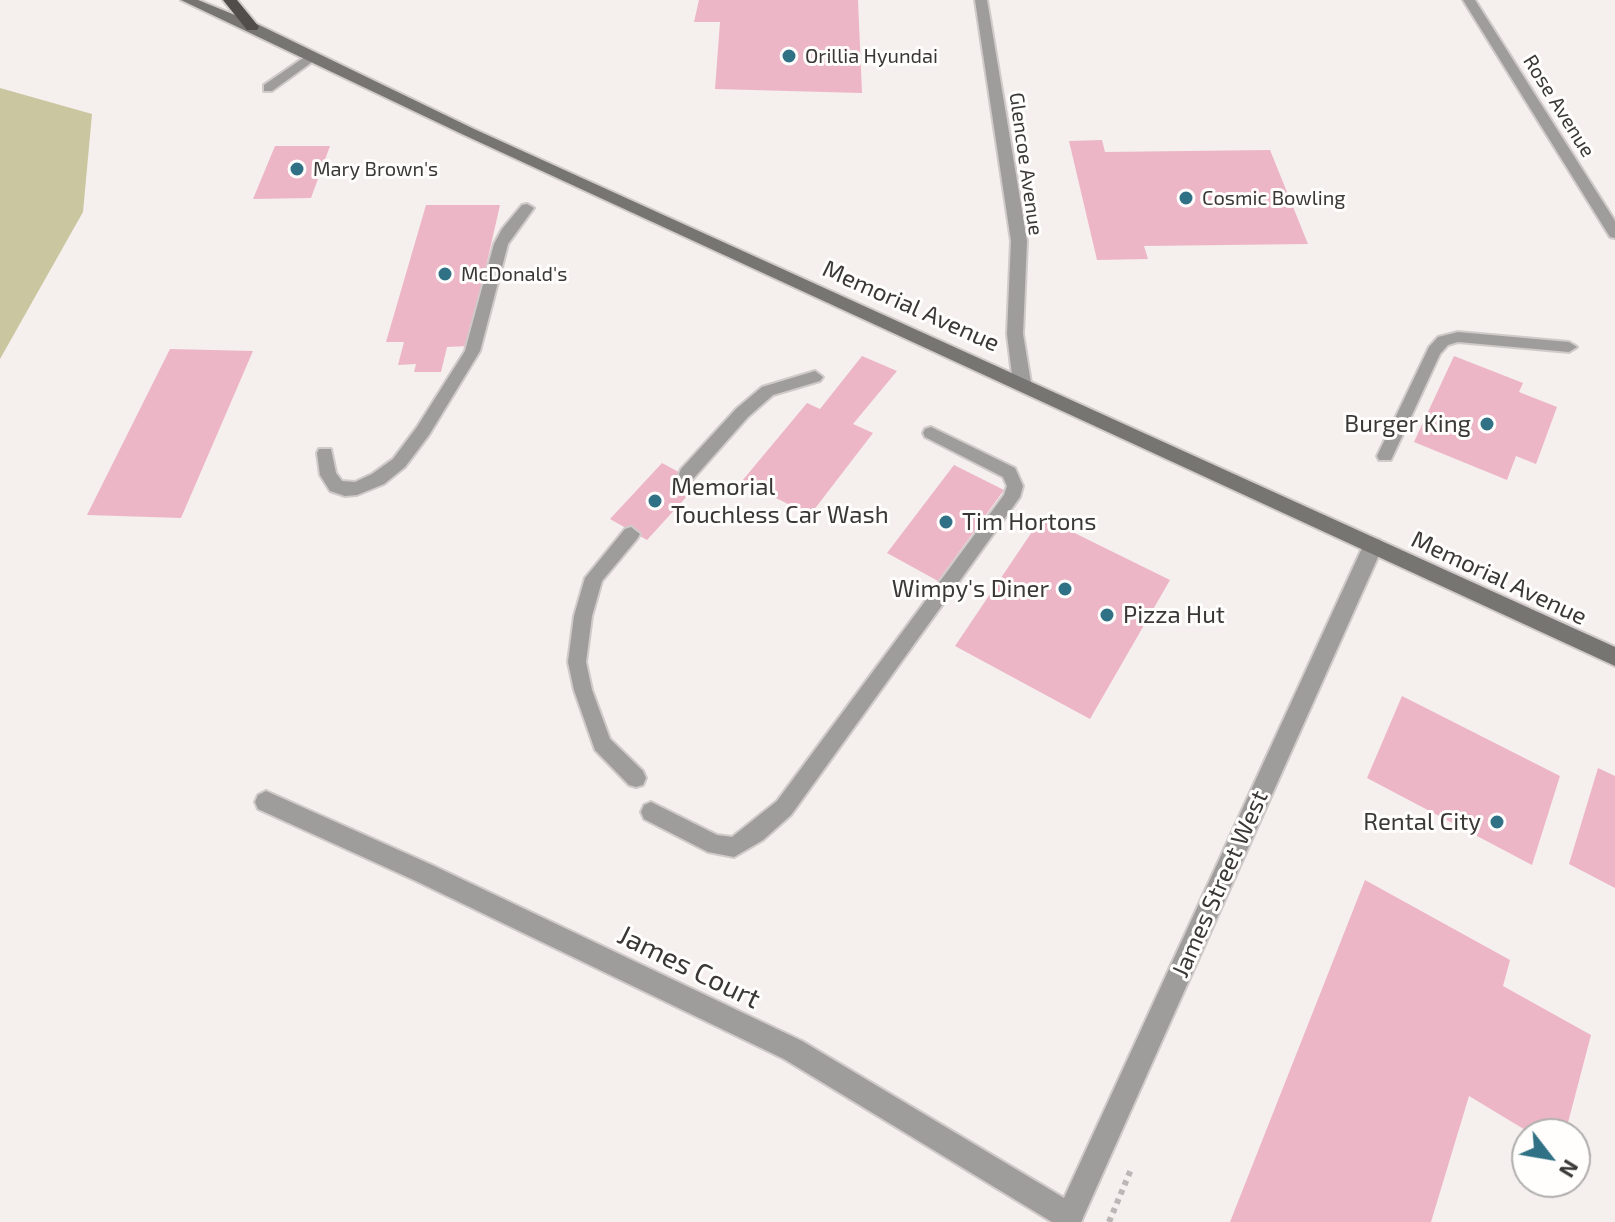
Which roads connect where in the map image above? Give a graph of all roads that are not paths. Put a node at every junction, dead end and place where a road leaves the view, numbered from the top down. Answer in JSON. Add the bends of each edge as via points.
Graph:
{"nodes":[{"id":1,"x":187,"y":0,"type":"edge"},
{"id":2,"x":230,"y":0,"type":"edge"},
{"id":3,"x":981,"y":0,"type":"edge"},
{"id":4,"x":1469,"y":0,"type":"edge"},
{"id":5,"x":252,"y":27,"type":"junction"},
{"id":6,"x":313,"y":57,"type":"junction"},
{"id":7,"x":268,"y":88,"type":"dead end"},
{"id":8,"x":527,"y":208,"type":"dead end"},
{"id":9,"x":1615,"y":232,"type":"edge"},
{"id":10,"x":1569,"y":347,"type":"dead end"},
{"id":11,"x":815,"y":377,"type":"dead end"},
{"id":12,"x":1022,"y":383,"type":"junction"},
{"id":13,"x":931,"y":433,"type":"dead end"},
{"id":14,"x":325,"y":453,"type":"dead end"},
{"id":15,"x":1385,"y":456,"type":"dead end"},
{"id":16,"x":687,"y":474,"type":"dead end"},
{"id":17,"x":631,"y":534,"type":"dead end"},
{"id":18,"x":1373,"y":546,"type":"junction"},
{"id":19,"x":1615,"y":657,"type":"edge"},
{"id":20,"x":636,"y":778,"type":"dead end"},
{"id":21,"x":266,"y":802,"type":"dead end"},
{"id":22,"x":651,"y":812,"type":"dead end"},
{"id":23,"x":1068,"y":1219,"type":"edge"}],
"edges":[{"from":1,"to":5,"type":"main road","name":"Memorial Avenue"},
{"from":2,"to":5,"type":"highway"},
{"from":3,"to":12,"type":"street","name":"Glencoe Avenue","via":[[1019,241],[1015,334]]},
{"from":4,"to":9,"type":"street","name":"Rose Avenue"},
{"from":5,"to":6,"type":"main road","name":"Memorial Avenue"},
{"from":6,"to":7,"type":"lane"},
{"from":6,"to":12,"type":"main road","name":"Memorial Avenue"},
{"from":8,"to":14,"type":"lane","via":[[503,238],[472,351],[399,463],[378,479],[345,489],[328,475]]},
{"from":10,"to":15,"type":"lane","via":[[1458,337],[1443,341]]},
{"from":11,"to":16,"type":"lane","via":[[768,391]]},
{"from":12,"to":18,"type":"main road","name":"Memorial Avenue"},
{"from":13,"to":22,"type":"lane","via":[[1009,473],[1015,486],[1012,497],[784,808],[734,847],[715,845]]},
{"from":17,"to":20,"type":"lane","via":[[594,578],[577,662],[602,744]]},
{"from":18,"to":19,"type":"main road","name":"Memorial Avenue"},
{"from":18,"to":23,"type":"street","name":"James Street West"},
{"from":21,"to":23,"type":"street","name":"James Court","via":[[793,1050]]}]}
